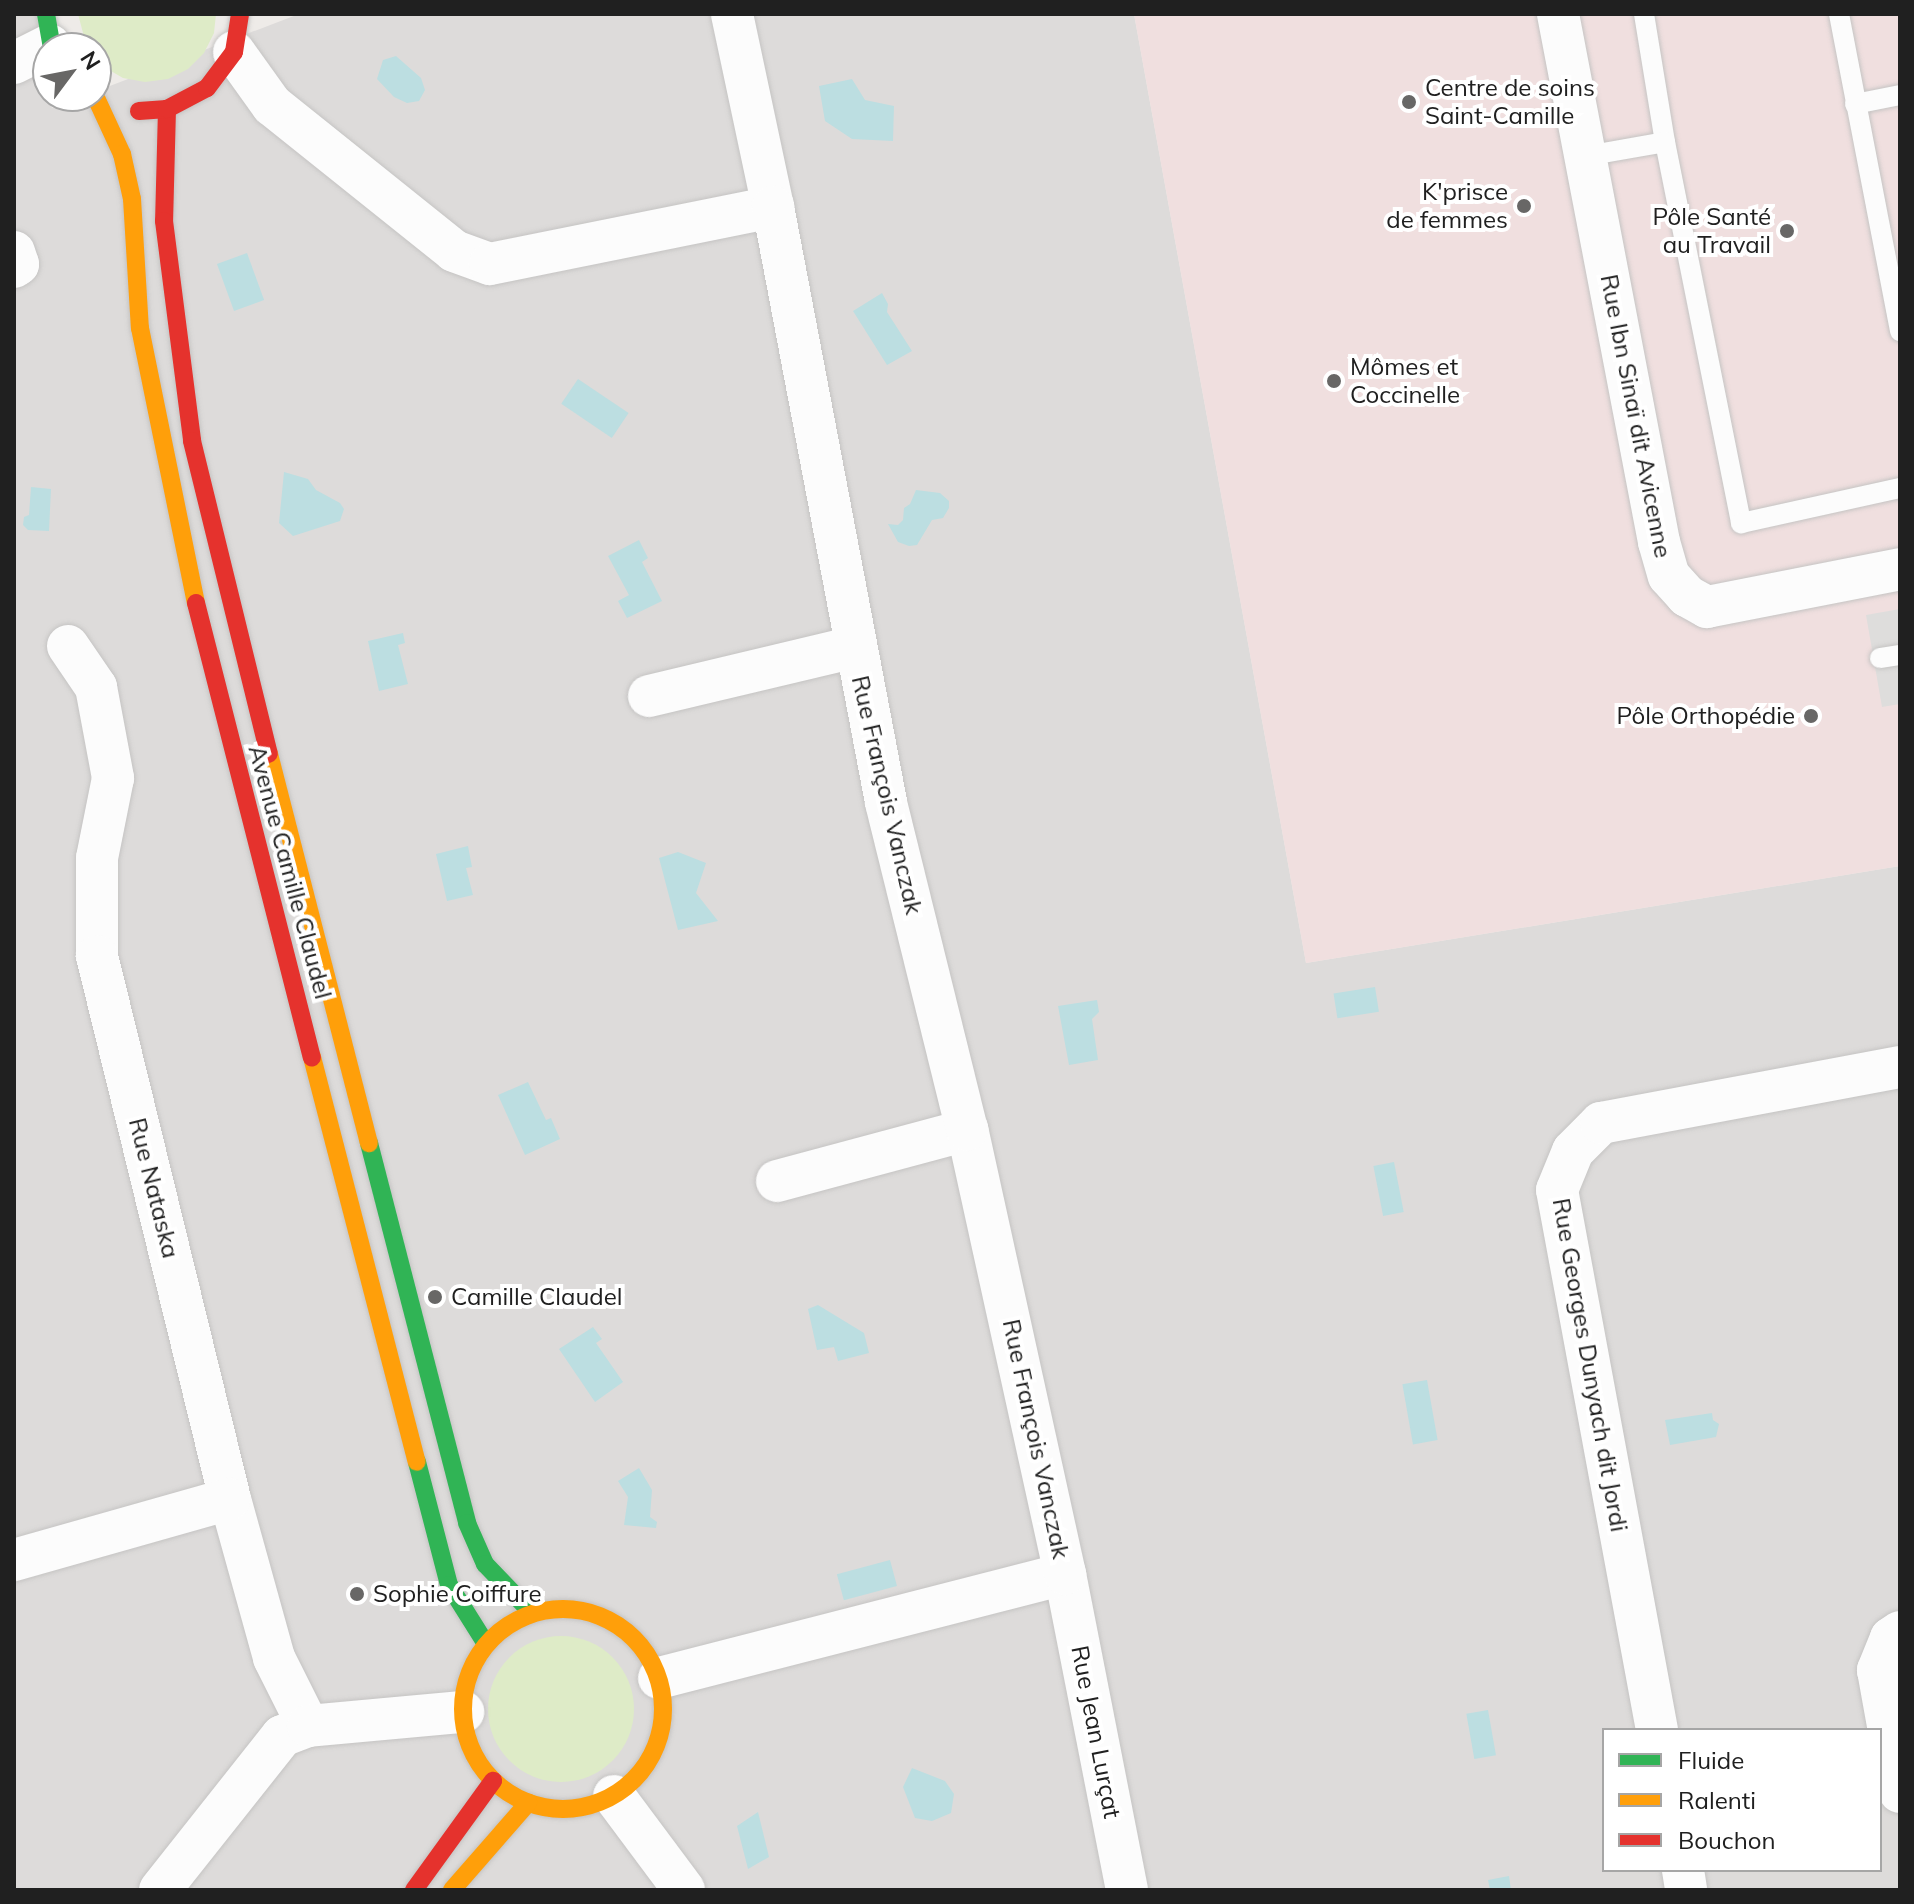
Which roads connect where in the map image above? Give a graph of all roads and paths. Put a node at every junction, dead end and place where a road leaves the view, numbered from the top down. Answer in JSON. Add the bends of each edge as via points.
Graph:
{"nodes":[{"id":1,"x":732,"y":14,"type":"edge"},
{"id":2,"x":1558,"y":14,"type":"edge"},
{"id":3,"x":1644,"y":14,"type":"edge"},
{"id":4,"x":1839,"y":14,"type":"edge"},
{"id":5,"x":241,"y":27,"type":"edge"},
{"id":6,"x":207,"y":88,"type":"junction"},
{"id":7,"x":1900,"y":95,"type":"edge"},
{"id":8,"x":1855,"y":104,"type":"junction"},
{"id":9,"x":272,"y":105,"type":"junction"},
{"id":10,"x":112,"y":106,"type":"edge"},
{"id":11,"x":167,"y":109,"type":"junction"},
{"id":12,"x":101,"y":112,"type":"edge"},
{"id":13,"x":1665,"y":142,"type":"junction"},
{"id":14,"x":1586,"y":156,"type":"junction"},
{"id":15,"x":773,"y":207,"type":"junction"},
{"id":16,"x":14,"y":252,"type":"edge"},
{"id":17,"x":14,"y":267,"type":"edge"},
{"id":18,"x":1900,"y":331,"type":"edge"},
{"id":19,"x":1900,"y":488,"type":"edge"},
{"id":20,"x":1900,"y":569,"type":"edge"},
{"id":21,"x":68,"y":646,"type":"dead end"},
{"id":22,"x":854,"y":647,"type":"junction"},
{"id":23,"x":649,"y":696,"type":"dead end"},
{"id":24,"x":1900,"y":1067,"type":"edge"},
{"id":25,"x":967,"y":1130,"type":"junction"},
{"id":26,"x":777,"y":1181,"type":"dead end"},
{"id":27,"x":230,"y":1499,"type":"junction"},
{"id":28,"x":14,"y":1560,"type":"edge"},
{"id":29,"x":1065,"y":1574,"type":"junction"},
{"id":30,"x":532,"y":1613,"type":"junction"},
{"id":31,"x":1900,"y":1632,"type":"edge"},
{"id":32,"x":486,"y":1644,"type":"junction"},
{"id":33,"x":659,"y":1678,"type":"junction"},
{"id":34,"x":463,"y":1712,"type":"junction"},
{"id":35,"x":308,"y":1726,"type":"junction"},
{"id":36,"x":1657,"y":1728,"type":"edge"},
{"id":37,"x":493,"y":1781,"type":"junction"},
{"id":38,"x":1900,"y":1792,"type":"edge"},
{"id":39,"x":614,"y":1796,"type":"junction"},
{"id":40,"x":528,"y":1803,"type":"junction"},
{"id":41,"x":160,"y":1890,"type":"edge"},
{"id":42,"x":414,"y":1890,"type":"edge"},
{"id":43,"x":452,"y":1890,"type":"edge"},
{"id":44,"x":684,"y":1890,"type":"edge"},
{"id":45,"x":1127,"y":1890,"type":"edge"}],
"edges":[{"from":1,"to":15,"type":"street","name":"Rue François Vanczak"},
{"from":2,"to":14,"type":"street","name":"Rue Ibn Sinaï dit Avicenne"},
{"from":3,"to":13,"type":"lane"},
{"from":4,"to":8,"type":"lane"},
{"from":5,"to":6,"type":"main road"},
{"from":5,"to":9,"type":"street"},
{"from":6,"to":9,"type":"street"},
{"from":6,"to":11,"type":"main road"},
{"from":7,"to":8,"type":"lane"},
{"from":8,"to":18,"type":"lane"},
{"from":9,"to":15,"type":"street","via":[[454,251],[490,264]]},
{"from":10,"to":11,"type":"main road"},
{"from":11,"to":30,"type":"main road","name":"Avenue Camille Claudel","via":[[164,221],[196,456],[467,1523],[485,1564]]},
{"from":12,"to":32,"type":"main road","name":"Avenue Camille Claudel","via":[[122,154],[132,199],[140,328],[191,581],[232,749],[449,1585]]},
{"from":13,"to":14,"type":"lane"},
{"from":13,"to":19,"type":"lane","via":[[1741,523]]},
{"from":14,"to":20,"type":"street","name":"Rue Ibn Sinaï dit Avicenne","via":[[1669,576],[1687,596],[1707,607]]},
{"from":15,"to":22,"type":"street","name":"Rue François Vanczak"},
{"from":16,"to":17,"type":"street"},
{"from":21,"to":27,"type":"street","name":"Rue Nataska","via":[[96,687],[113,778],[97,858],[97,956]]},
{"from":22,"to":23,"type":"street","name":"Rue François Vanczak"},
{"from":22,"to":25,"type":"street","name":"Rue François Vanczak","via":[[886,802]]},
{"from":24,"to":36,"type":"street","name":"Rue Georges Dunyach dit Jordi","via":[[1601,1123],[1573,1151],[1557,1190]]},
{"from":25,"to":26,"type":"street"},
{"from":25,"to":29,"type":"street","name":"Rue François Vanczak"},
{"from":27,"to":28,"type":"street"},
{"from":27,"to":35,"type":"street","name":"Rue Nataska","via":[[274,1658]]},
{"from":29,"to":33,"type":"street","name":"Rue François Vanczak"},
{"from":29,"to":45,"type":"street","name":"Rue Jean Lurçat"},
{"from":30,"to":32,"type":"main road","via":[[507,1625]]},
{"from":30,"to":33,"type":"main road","via":[[584,1610],[609,1619],[648,1654]]},
{"from":31,"to":38,"type":"street","via":[[1891,1638],[1878,1670]]},
{"from":32,"to":34,"type":"main road","via":[[468,1676]]},
{"from":33,"to":39,"type":"main road","via":[[663,1723],[657,1745],[632,1782]]},
{"from":34,"to":35,"type":"street"},
{"from":34,"to":37,"type":"main road","via":[[477,1761]]},
{"from":35,"to":41,"type":"street","via":[[282,1736]]},
{"from":37,"to":40,"type":"main road"},
{"from":37,"to":42,"type":"main road"},
{"from":39,"to":40,"type":"main road","via":[[572,1809]]},
{"from":39,"to":44,"type":"street"},
{"from":40,"to":43,"type":"main road"}]}
